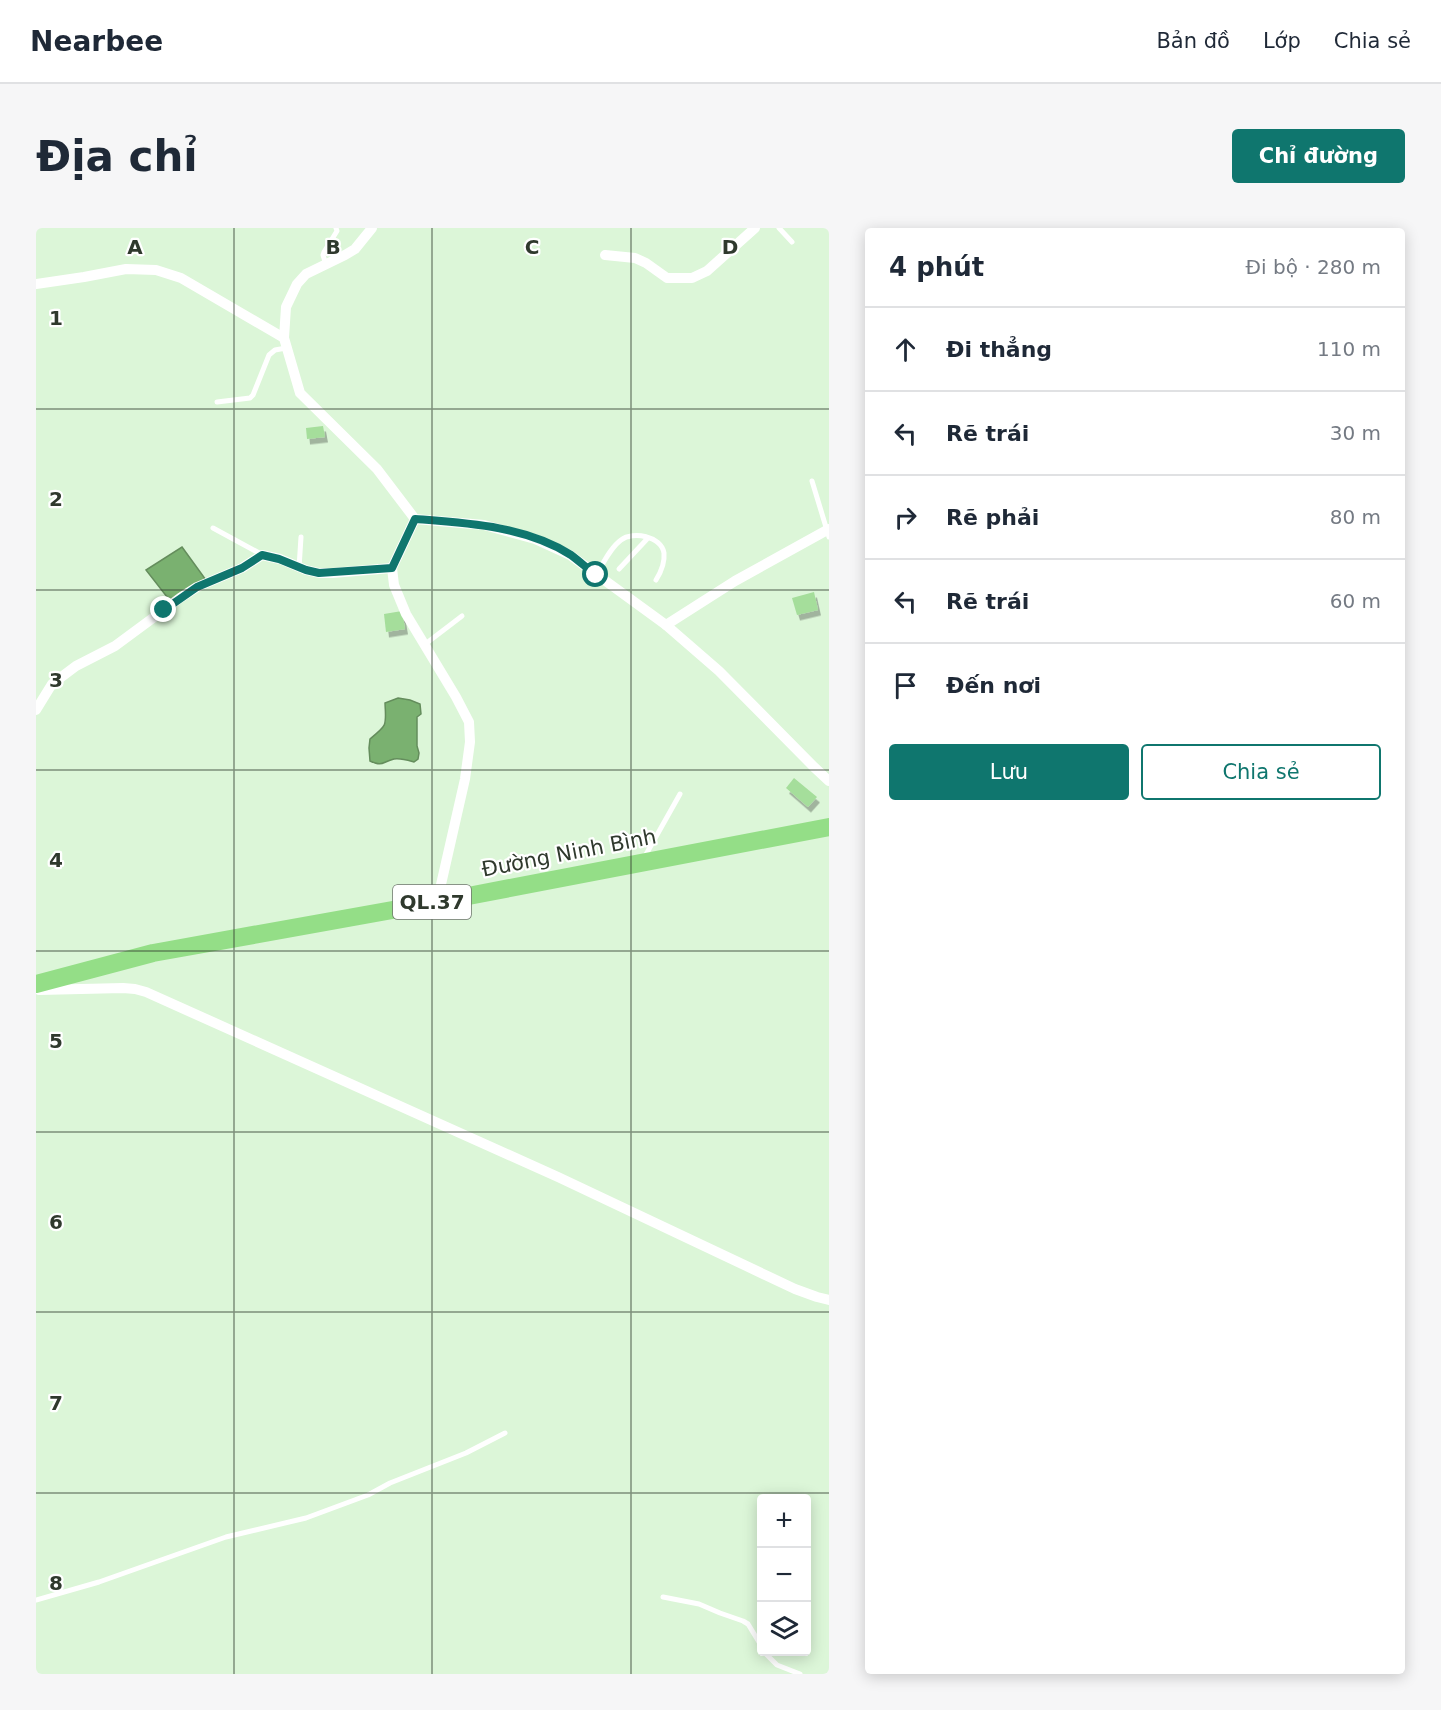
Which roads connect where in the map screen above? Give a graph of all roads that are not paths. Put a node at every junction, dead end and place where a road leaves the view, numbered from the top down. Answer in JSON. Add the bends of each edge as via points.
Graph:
{"nodes":[{"id":1,"x":336,"y":228,"type":"edge"},
{"id":2,"x":372,"y":228,"type":"edge"},
{"id":3,"x":755,"y":228,"type":"edge"},
{"id":4,"x":779,"y":228,"type":"edge"},
{"id":5,"x":792,"y":242,"type":"dead end"},
{"id":6,"x":605,"y":255,"type":"dead end"},
{"id":7,"x":326,"y":265,"type":"junction"},
{"id":8,"x":36,"y":284,"type":"edge"},
{"id":9,"x":286,"y":343,"type":"junction"},
{"id":10,"x":217,"y":402,"type":"dead end"},
{"id":11,"x":812,"y":481,"type":"dead end"},
{"id":12,"x":415,"y":519,"type":"junction"},
{"id":13,"x":213,"y":528,"type":"dead end"},
{"id":14,"x":828,"y":532,"type":"edge"},
{"id":15,"x":301,"y":537,"type":"dead end"},
{"id":16,"x":648,"y":538,"type":"junction"},
{"id":17,"x":262,"y":555,"type":"junction"},
{"id":18,"x":299,"y":568,"type":"junction"},
{"id":19,"x":392,"y":568,"type":"junction"},
{"id":20,"x":619,"y":569,"type":"dead end"},
{"id":21,"x":596,"y":575,"type":"junction"},
{"id":22,"x":656,"y":580,"type":"dead end"},
{"id":23,"x":462,"y":616,"type":"dead end"},
{"id":24,"x":666,"y":625,"type":"junction"},
{"id":25,"x":424,"y":645,"type":"junction"},
{"id":26,"x":36,"y":710,"type":"edge"},
{"id":27,"x":829,"y":781,"type":"edge"},
{"id":28,"x":680,"y":794,"type":"dead end"},
{"id":29,"x":829,"y":827,"type":"edge"},
{"id":30,"x":641,"y":863,"type":"junction"},
{"id":31,"x":437,"y":902,"type":"junction"},
{"id":32,"x":36,"y":984,"type":"edge"},
{"id":33,"x":36,"y":990,"type":"edge"},
{"id":34,"x":829,"y":1299,"type":"edge"},
{"id":35,"x":505,"y":1433,"type":"dead end"},
{"id":36,"x":663,"y":1597,"type":"dead end"},
{"id":37,"x":36,"y":1600,"type":"edge"},
{"id":38,"x":757,"y":1639,"type":"edge"},
{"id":39,"x":768,"y":1656,"type":"edge"},
{"id":40,"x":800,"y":1674,"type":"edge"}],
"edges":[{"from":1,"to":7,"type":"lane","via":[[323,255]]},
{"from":2,"to":7,"type":"street","via":[[355,249]]},
{"from":3,"to":6,"type":"street","via":[[707,271],[692,278],[667,278],[646,262]]},
{"from":4,"to":5,"type":"lane"},
{"from":7,"to":9,"type":"street","via":[[306,274],[290,295]]},
{"from":8,"to":9,"type":"street","via":[[126,269],[156,270],[181,278]]},
{"from":9,"to":10,"type":"lane","via":[[269,355],[254,395]]},
{"from":9,"to":12,"type":"street","via":[[300,393],[377,470]]},
{"from":11,"to":14,"type":"lane"},
{"from":12,"to":19,"type":"street"},
{"from":12,"to":21,"type":"street","via":[[468,523],[521,534],[570,555]]},
{"from":13,"to":17,"type":"lane"},
{"from":14,"to":24,"type":"street","via":[[735,581]]},
{"from":15,"to":18,"type":"lane"},
{"from":16,"to":20,"type":"lane"},
{"from":16,"to":21,"type":"lane","via":[[622,538]]},
{"from":16,"to":22,"type":"lane","via":[[660,544],[663,552]]},
{"from":17,"to":18,"type":"street"},
{"from":17,"to":26,"type":"street","via":[[197,587],[115,646],[76,666],[52,684]]},
{"from":18,"to":19,"type":"street","via":[[319,573]]},
{"from":19,"to":25,"type":"street","via":[[394,585],[406,614]]},
{"from":21,"to":24,"type":"street"},
{"from":23,"to":25,"type":"lane"},
{"from":24,"to":27,"type":"street","via":[[719,671]]},
{"from":25,"to":31,"type":"street","via":[[469,722],[465,779]]},
{"from":28,"to":30,"type":"lane"},
{"from":29,"to":30,"type":"highway","name":"Đường Ninh Bình","number":"QL.37"},
{"from":30,"to":31,"type":"highway","name":"Đường Ninh Bình","number":"QL.37"},
{"from":31,"to":32,"type":"highway","name":"Đường Ninh Bình","number":"QL.37","via":[[153,952]]},
{"from":33,"to":34,"type":"street","via":[[123,988],[146,992],[558,1177],[795,1289]]},
{"from":35,"to":37,"type":"lane","via":[[368,1495],[306,1518],[226,1537]]},
{"from":36,"to":38,"type":"lane","via":[[699,1604],[743,1620]]},
{"from":39,"to":40,"type":"lane","via":[[777,1665]]}]}
